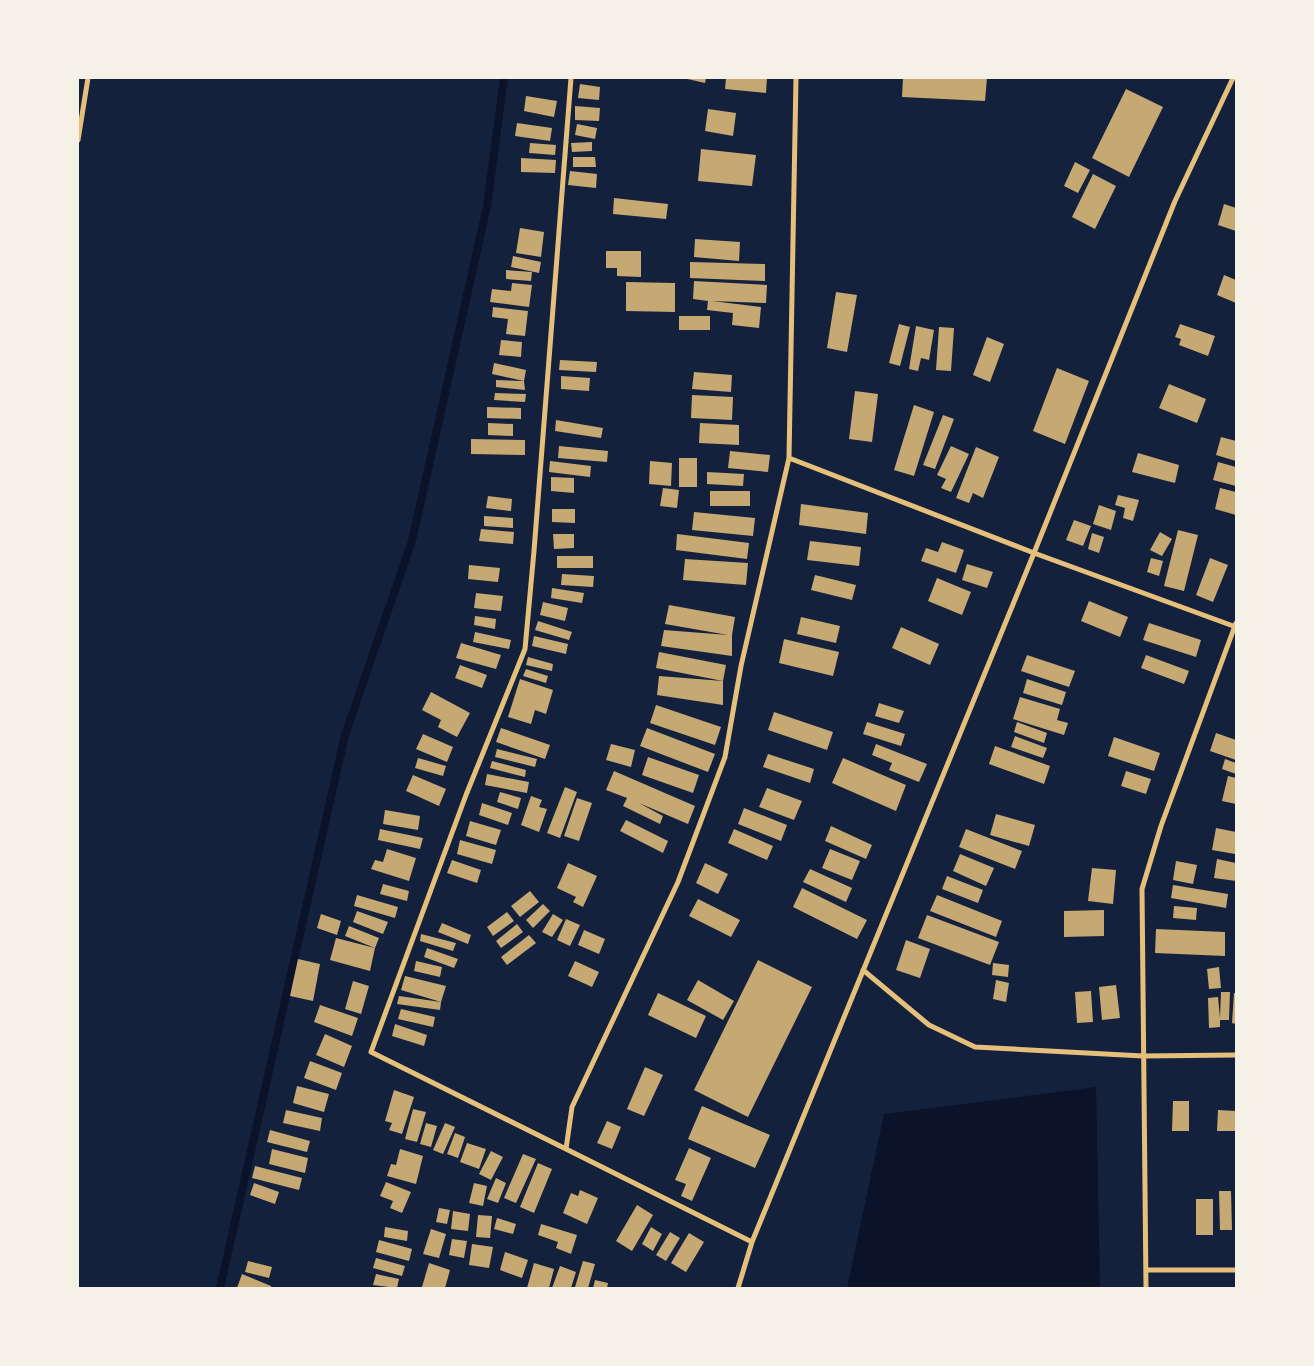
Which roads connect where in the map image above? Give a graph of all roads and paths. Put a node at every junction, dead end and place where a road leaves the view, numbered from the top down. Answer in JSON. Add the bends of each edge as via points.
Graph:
{"nodes":[{"id":1,"x":88,"y":78,"type":"edge"},
{"id":2,"x":571,"y":78,"type":"edge"},
{"id":3,"x":796,"y":78,"type":"edge"},
{"id":4,"x":1233,"y":78,"type":"edge"},
{"id":5,"x":78,"y":140,"type":"edge"},
{"id":6,"x":789,"y":458,"type":"junction"},
{"id":7,"x":1034,"y":554,"type":"junction"},
{"id":8,"x":1236,"y":625,"type":"edge"},
{"id":9,"x":864,"y":970,"type":"junction"},
{"id":10,"x":1236,"y":1054,"type":"edge"},
{"id":11,"x":1143,"y":1056,"type":"junction"},
{"id":12,"x":566,"y":1149,"type":"junction"},
{"id":13,"x":752,"y":1242,"type":"junction"},
{"id":14,"x":1146,"y":1270,"type":"junction"},
{"id":15,"x":1236,"y":1270,"type":"edge"},
{"id":16,"x":738,"y":1288,"type":"edge"},
{"id":17,"x":1146,"y":1288,"type":"edge"}],
"edges":[{"from":1,"to":5,"type":"street"},
{"from":2,"to":12,"type":"street","via":[[524,649],[371,1052]]},
{"from":3,"to":6,"type":"street"},
{"from":4,"to":7,"type":"street","via":[[1175,202]]},
{"from":6,"to":7,"type":"street"},
{"from":6,"to":12,"type":"street","via":[[741,666],[724,757],[678,882],[572,1107]]},
{"from":7,"to":8,"type":"street"},
{"from":7,"to":9,"type":"street"},
{"from":8,"to":11,"type":"street","via":[[1161,826],[1142,889]]},
{"from":9,"to":11,"type":"street","via":[[928,1025],[975,1047]]},
{"from":9,"to":13,"type":"street"},
{"from":10,"to":11,"type":"street"},
{"from":11,"to":14,"type":"street"},
{"from":12,"to":13,"type":"street"},
{"from":13,"to":16,"type":"street"},
{"from":14,"to":15,"type":"street"},
{"from":14,"to":17,"type":"street"}]}
